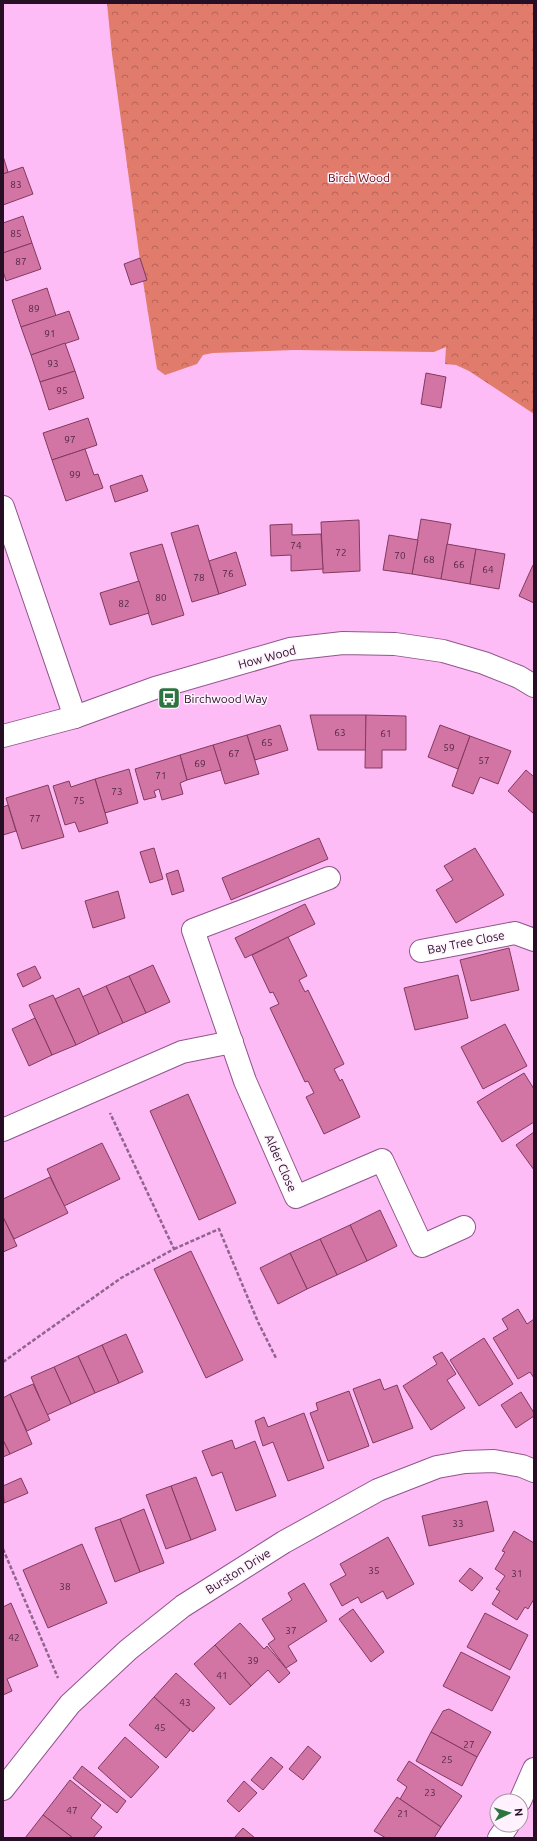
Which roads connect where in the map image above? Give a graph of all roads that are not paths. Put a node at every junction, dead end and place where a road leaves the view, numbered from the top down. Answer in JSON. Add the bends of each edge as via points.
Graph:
{"nodes":[{"id":1,"x":3,"y":507,"type":"edge"},
{"id":2,"x":534,"y":686,"type":"edge"},
{"id":3,"x":75,"y":717,"type":"junction"},
{"id":4,"x":3,"y":736,"type":"edge"},
{"id":5,"x":329,"y":878,"type":"dead end"},
{"id":6,"x":534,"y":940,"type":"edge"},
{"id":7,"x":421,"y":951,"type":"dead end"},
{"id":8,"x":232,"y":1042,"type":"junction"},
{"id":9,"x":3,"y":1130,"type":"edge"},
{"id":10,"x":464,"y":1227,"type":"dead end"},
{"id":11,"x":534,"y":1471,"type":"edge"},
{"id":12,"x":534,"y":1769,"type":"edge"},
{"id":13,"x":3,"y":1789,"type":"edge"},
{"id":14,"x":524,"y":1793,"type":"edge"}],
"edges":[{"from":1,"to":3,"type":"street"},
{"from":2,"to":3,"type":"street","name":"How Wood","via":[[484,663],[443,651],[394,644],[343,643],[290,649],[155,688]]},
{"from":3,"to":4,"type":"street","name":"How Wood"},
{"from":5,"to":8,"type":"street","name":"Alder Close","via":[[193,930]]},
{"from":6,"to":7,"type":"street","name":"Bay Tree Close","via":[[515,933]]},
{"from":8,"to":9,"type":"street","via":[[182,1052]]},
{"from":8,"to":10,"type":"street","name":"Alder Close","via":[[245,1081],[296,1197],[382,1160],[422,1246]]},
{"from":11,"to":13,"type":"street","name":"Burston Drive","via":[[494,1461],[465,1462],[437,1467],[378,1490],[284,1542],[183,1606],[128,1650],[70,1704]]},
{"from":12,"to":14,"type":"street"}]}
